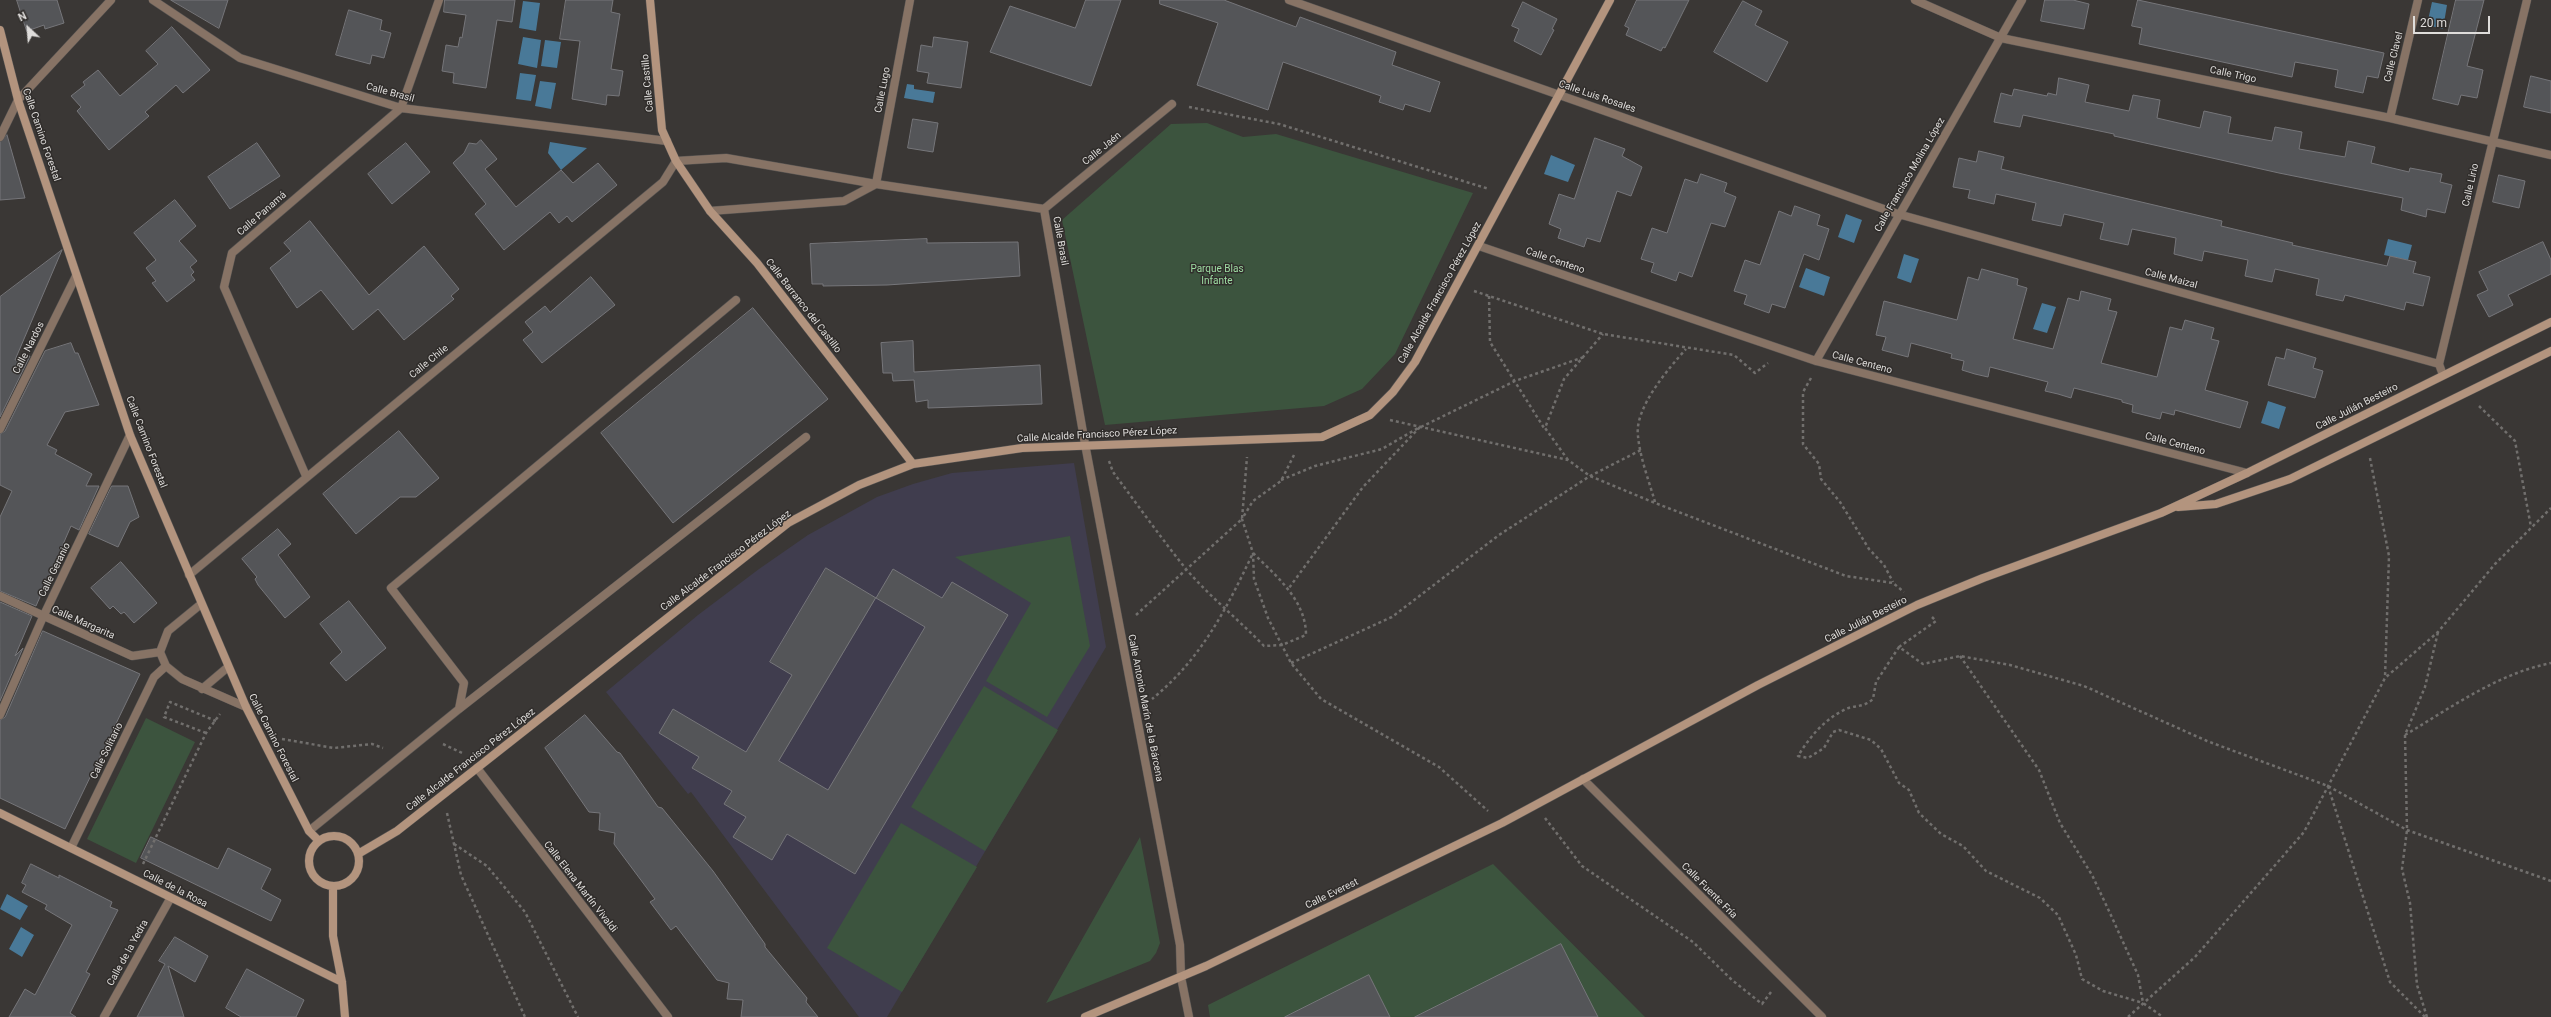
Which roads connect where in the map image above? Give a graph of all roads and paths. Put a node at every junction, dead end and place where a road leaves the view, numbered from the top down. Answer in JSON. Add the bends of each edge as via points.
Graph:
{"nodes":[{"id":1,"x":111,"y":0,"type":"edge"},
{"id":2,"x":153,"y":0,"type":"edge"},
{"id":3,"x":439,"y":0,"type":"edge"},
{"id":4,"x":650,"y":0,"type":"edge"},
{"id":5,"x":910,"y":0,"type":"edge"},
{"id":6,"x":1289,"y":0,"type":"edge"},
{"id":7,"x":1610,"y":0,"type":"edge"},
{"id":8,"x":1915,"y":0,"type":"edge"},
{"id":9,"x":2022,"y":0,"type":"edge"},
{"id":10,"x":2418,"y":0,"type":"edge"},
{"id":11,"x":2527,"y":0,"type":"edge"},
{"id":12,"x":1301,"y":2,"type":"edge"},
{"id":13,"x":0,"y":30,"type":"edge"},
{"id":14,"x":2001,"y":38,"type":"junction"},
{"id":15,"x":1559,"y":95,"type":"junction"},
{"id":16,"x":18,"y":100,"type":"junction"},
{"id":17,"x":1172,"y":104,"type":"joint"},
{"id":18,"x":400,"y":108,"type":"junction"},
{"id":19,"x":2390,"y":118,"type":"junction"},
{"id":20,"x":0,"y":137,"type":"edge"},
{"id":21,"x":667,"y":141,"type":"junction"},
{"id":22,"x":2492,"y":142,"type":"junction"},
{"id":23,"x":2551,"y":155,"type":"edge"},
{"id":24,"x":676,"y":161,"type":"junction"},
{"id":25,"x":876,"y":184,"type":"junction"},
{"id":26,"x":1504,"y":194,"type":"junction"},
{"id":27,"x":1044,"y":209,"type":"junction"},
{"id":28,"x":710,"y":211,"type":"junction"},
{"id":29,"x":1898,"y":214,"type":"junction"},
{"id":30,"x":1479,"y":246,"type":"junction"},
{"id":31,"x":76,"y":276,"type":"junction"},
{"id":32,"x":1457,"y":286,"type":"junction"},
{"id":33,"x":1489,"y":296,"type":"junction"},
{"id":34,"x":736,"y":300,"type":"dead end"},
{"id":35,"x":2551,"y":322,"type":"edge"},
{"id":36,"x":1603,"y":334,"type":"junction"},
{"id":37,"x":1686,"y":349,"type":"junction"},
{"id":38,"x":1785,"y":351,"type":"junction"},
{"id":39,"x":2551,"y":351,"type":"edge"},
{"id":40,"x":1584,"y":357,"type":"junction"},
{"id":41,"x":1816,"y":361,"type":"junction"},
{"id":42,"x":2439,"y":364,"type":"junction"},
{"id":43,"x":2443,"y":375,"type":"junction"},
{"id":44,"x":1514,"y":381,"type":"junction"},
{"id":45,"x":2467,"y":393,"type":"junction"},
{"id":46,"x":1370,"y":415,"type":"junction"},
{"id":47,"x":1420,"y":427,"type":"junction"},
{"id":48,"x":1545,"y":428,"type":"junction"},
{"id":49,"x":0,"y":429,"type":"edge"},
{"id":50,"x":130,"y":435,"type":"junction"},
{"id":51,"x":806,"y":437,"type":"dead end"},
{"id":52,"x":1304,"y":437,"type":"junction"},
{"id":53,"x":1249,"y":439,"type":"junction"},
{"id":54,"x":2367,"y":441,"type":"junction"},
{"id":55,"x":1103,"y":443,"type":"junction"},
{"id":56,"x":1085,"y":444,"type":"junction"},
{"id":57,"x":1641,"y":450,"type":"junction"},
{"id":58,"x":1568,"y":460,"type":"junction"},
{"id":59,"x":913,"y":464,"type":"junction"},
{"id":60,"x":2247,"y":473,"type":"junction"},
{"id":61,"x":306,"y":476,"type":"junction"},
{"id":62,"x":1590,"y":476,"type":"junction"},
{"id":63,"x":1281,"y":481,"type":"junction"},
{"id":64,"x":1655,"y":503,"type":"junction"},
{"id":65,"x":2171,"y":508,"type":"junction"},
{"id":66,"x":2551,"y":508,"type":"edge"},
{"id":67,"x":1242,"y":519,"type":"junction"},
{"id":68,"x":2531,"y":527,"type":"junction"},
{"id":69,"x":1253,"y":553,"type":"junction"},
{"id":70,"x":1187,"y":569,"type":"junction"},
{"id":71,"x":189,"y":575,"type":"junction"},
{"id":72,"x":1893,"y":582,"type":"junction"},
{"id":73,"x":1289,"y":588,"type":"junction"},
{"id":74,"x":0,"y":596,"type":"edge"},
{"id":75,"x":201,"y":604,"type":"junction"},
{"id":76,"x":1917,"y":605,"type":"junction"},
{"id":77,"x":1226,"y":611,"type":"junction"},
{"id":78,"x":43,"y":617,"type":"junction"},
{"id":79,"x":1120,"y":629,"type":"junction"},
{"id":80,"x":2438,"y":632,"type":"junction"},
{"id":81,"x":1282,"y":645,"type":"junction"},
{"id":82,"x":1899,"y":647,"type":"junction"},
{"id":83,"x":160,"y":652,"type":"junction"},
{"id":84,"x":1960,"y":656,"type":"junction"},
{"id":85,"x":2551,"y":663,"type":"edge"},
{"id":86,"x":1291,"y":664,"type":"junction"},
{"id":87,"x":166,"y":666,"type":"junction"},
{"id":88,"x":228,"y":667,"type":"junction"},
{"id":89,"x":2384,"y":678,"type":"junction"},
{"id":90,"x":202,"y":689,"type":"junction"},
{"id":91,"x":246,"y":707,"type":"junction"},
{"id":92,"x":459,"y":709,"type":"junction"},
{"id":93,"x":1136,"y":712,"type":"junction"},
{"id":94,"x":0,"y":715,"type":"edge"},
{"id":95,"x":206,"y":733,"type":"junction"},
{"id":96,"x":260,"y":735,"type":"junction"},
{"id":97,"x":2405,"y":735,"type":"junction"},
{"id":98,"x":404,"y":754,"type":"junction"},
{"id":99,"x":477,"y":768,"type":"junction"},
{"id":100,"x":1583,"y":780,"type":"junction"},
{"id":101,"x":2328,"y":786,"type":"junction"},
{"id":102,"x":438,"y":798,"type":"junction"},
{"id":103,"x":1534,"y":805,"type":"junction"},
{"id":104,"x":0,"y":813,"type":"edge"},
{"id":105,"x":1502,"y":823,"type":"junction"},
{"id":106,"x":2407,"y":830,"type":"junction"},
{"id":107,"x":309,"y":831,"type":"junction"},
{"id":108,"x":319,"y":841,"type":"junction"},
{"id":109,"x":454,"y":844,"type":"junction"},
{"id":110,"x":71,"y":848,"type":"junction"},
{"id":111,"x":358,"y":854,"type":"junction"},
{"id":112,"x":135,"y":881,"type":"junction"},
{"id":113,"x":2551,"y":881,"type":"edge"},
{"id":114,"x":333,"y":887,"type":"junction"},
{"id":115,"x":170,"y":899,"type":"junction"},
{"id":116,"x":1181,"y":977,"type":"junction"},
{"id":117,"x":1782,"y":978,"type":"junction"},
{"id":118,"x":342,"y":982,"type":"junction"},
{"id":119,"x":2143,"y":1003,"type":"junction"},
{"id":120,"x":1817,"y":1015,"type":"edge"},
{"id":121,"x":104,"y":1017,"type":"edge"},
{"id":122,"x":345,"y":1017,"type":"edge"},
{"id":123,"x":525,"y":1017,"type":"edge"},
{"id":124,"x":578,"y":1017,"type":"edge"},
{"id":125,"x":668,"y":1017,"type":"edge"},
{"id":126,"x":1086,"y":1017,"type":"edge"},
{"id":127,"x":1189,"y":1017,"type":"edge"},
{"id":128,"x":2128,"y":1017,"type":"edge"},
{"id":129,"x":2163,"y":1017,"type":"edge"},
{"id":130,"x":2426,"y":1017,"type":"edge"}],
"edges":[{"from":1,"to":16,"type":"street"},
{"from":2,"to":18,"type":"street","name":"Calle Brasil","via":[[240,58]]},
{"from":3,"to":18,"type":"street","name":"Calle Panamá"},
{"from":4,"to":21,"type":"street","name":"Calle Castillo","via":[[662,130]]},
{"from":5,"to":25,"type":"street","name":"Calle Lugo"},
{"from":6,"to":12,"type":"street","name":"Calle Luis Rosales"},
{"from":7,"to":15,"type":"street","name":"Calle Alcalde Francisco Pérez López"},
{"from":8,"to":14,"type":"street","name":"Calle Trigo"},
{"from":9,"to":14,"type":"street","name":"Calle Francisco Molina López"},
{"from":10,"to":19,"type":"street","name":"Calle Clavel"},
{"from":11,"to":22,"type":"street","name":"Calle Lirio"},
{"from":12,"to":15,"type":"street","name":"Calle Luis Rosales"},
{"from":13,"to":16,"type":"street","name":"Calle Camino Forestal"},
{"from":14,"to":19,"type":"street","name":"Calle Trigo"},
{"from":14,"to":29,"type":"street","name":"Calle Francisco Molina López"},
{"from":15,"to":26,"type":"street","name":"Calle Alcalde Francisco Pérez López"},
{"from":15,"to":29,"type":"street","name":"Calle Luis Rosales"},
{"from":16,"to":20,"type":"street"},
{"from":16,"to":31,"type":"street","name":"Calle Camino Forestal"},
{"from":17,"to":26,"type":"path","via":[[1279,124]]},
{"from":17,"to":27,"type":"street","name":"Calle Jaén"},
{"from":18,"to":21,"type":"street","name":"Calle Brasil"},
{"from":18,"to":61,"type":"street","name":"Calle Panamá","via":[[232,253],[224,287]]},
{"from":19,"to":22,"type":"street","name":"Calle Trigo"},
{"from":21,"to":24,"type":"street","name":"Calle Castillo"},
{"from":22,"to":23,"type":"street","name":"Calle Trigo"},
{"from":22,"to":42,"type":"street","name":"Calle Lirio"},
{"from":24,"to":25,"type":"street","name":"Calle Brasil","via":[[726,158]]},
{"from":24,"to":28,"type":"street","name":"Calle Barranco del Castillo"},
{"from":24,"to":61,"type":"street","name":"Calle Chile","via":[[663,182]]},
{"from":25,"to":27,"type":"street","name":"Calle Brasil"},
{"from":25,"to":28,"type":"street","via":[[844,201]]},
{"from":26,"to":30,"type":"street","name":"Calle Alcalde Francisco Pérez López"},
{"from":27,"to":56,"type":"street","name":"Calle Brasil"},
{"from":28,"to":59,"type":"street","name":"Calle Barranco del Castillo","via":[[756,263]]},
{"from":29,"to":41,"type":"street","name":"Calle Francisco Molina López"},
{"from":29,"to":42,"type":"street","name":"Calle Maizal"},
{"from":30,"to":32,"type":"street","name":"Calle Alcalde Francisco Pérez López"},
{"from":30,"to":38,"type":"street","name":"Calle Centeno"},
{"from":31,"to":49,"type":"street","name":"Calle Nardos"},
{"from":31,"to":50,"type":"street","name":"Calle Camino Forestal"},
{"from":32,"to":33,"type":"path"},
{"from":32,"to":46,"type":"street","name":"Calle Alcalde Francisco Pérez López","via":[[1415,362],[1393,392]]},
{"from":33,"to":36,"type":"path"},
{"from":33,"to":44,"type":"path","via":[[1490,342]]},
{"from":34,"to":92,"type":"street","via":[[391,588],[464,683]]},
{"from":35,"to":43,"type":"street","name":"Calle Julián Besteiro"},
{"from":36,"to":37,"type":"path"},
{"from":36,"to":40,"type":"path"},
{"from":37,"to":38,"type":"path","via":[[1734,355],[1755,372]]},
{"from":37,"to":57,"type":"path","via":[[1662,376],[1643,408],[1637,435]]},
{"from":38,"to":41,"type":"street","name":"Calle Centeno"},
{"from":39,"to":45,"type":"street","name":"Calle Julián Besteiro"},
{"from":40,"to":44,"type":"path"},
{"from":40,"to":48,"type":"path","via":[[1564,379]]},
{"from":41,"to":60,"type":"street","name":"Calle Centeno"},
{"from":41,"to":72,"type":"path","via":[[1813,375],[1803,392],[1803,444],[1819,464],[1821,479],[1840,502]]},
{"from":42,"to":43,"type":"street"},
{"from":43,"to":60,"type":"street","name":"Calle Julián Besteiro"},
{"from":44,"to":47,"type":"path"},
{"from":44,"to":48,"type":"path"},
{"from":45,"to":54,"type":"street","name":"Calle Julián Besteiro"},
{"from":45,"to":68,"type":"path","via":[[2515,442]]},
{"from":46,"to":47,"type":"path"},
{"from":46,"to":52,"type":"street","name":"Calle Alcalde Francisco Pérez López","via":[[1322,437]]},
{"from":47,"to":58,"type":"path"},
{"from":47,"to":63,"type":"path","via":[[1382,449],[1315,466]]},
{"from":47,"to":73,"type":"path","via":[[1363,487]]},
{"from":48,"to":58,"type":"path"},
{"from":50,"to":71,"type":"street","name":"Calle Camino Forestal"},
{"from":50,"to":78,"type":"street","name":"Calle Geranio"},
{"from":51,"to":92,"type":"street"},
{"from":52,"to":53,"type":"street","name":"Calle Alcalde Francisco Pérez López"},
{"from":52,"to":63,"type":"path"},
{"from":53,"to":55,"type":"street","name":"Calle Alcalde Francisco Pérez López"},
{"from":53,"to":67,"type":"path"},
{"from":54,"to":65,"type":"street","name":"Calle Julián Besteiro","via":[[2290,479],[2216,504]]},
{"from":54,"to":89,"type":"path","via":[[2389,556]]},
{"from":55,"to":56,"type":"street","name":"Calle Alcalde Francisco Pérez López"},
{"from":55,"to":70,"type":"path","via":[[1113,472]]},
{"from":56,"to":59,"type":"street","name":"Calle Alcalde Francisco Pérez López","via":[[1022,448]]},
{"from":56,"to":79,"type":"street","name":"Calle Antonio Marín de la Bárcena"},
{"from":57,"to":62,"type":"path"},
{"from":57,"to":64,"type":"path"},
{"from":58,"to":62,"type":"path"},
{"from":59,"to":99,"type":"street","name":"Calle Alcalde Francisco Pérez López","via":[[859,485],[788,523]]},
{"from":60,"to":65,"type":"street","name":"Calle Julián Besteiro"},
{"from":61,"to":71,"type":"street","name":"Calle Chile"},
{"from":62,"to":64,"type":"path"},
{"from":62,"to":86,"type":"path","via":[[1499,535],[1392,617]]},
{"from":63,"to":67,"type":"path","via":[[1253,501]]},
{"from":64,"to":72,"type":"path","via":[[1846,576]]},
{"from":65,"to":76,"type":"street","name":"Calle Julián Besteiro"},
{"from":66,"to":68,"type":"path"},
{"from":67,"to":69,"type":"path"},
{"from":67,"to":70,"type":"path"},
{"from":68,"to":80,"type":"path","via":[[2495,564]]},
{"from":69,"to":73,"type":"path"},
{"from":69,"to":77,"type":"path"},
{"from":69,"to":81,"type":"path","via":[[1254,579]]},
{"from":70,"to":77,"type":"path"},
{"from":70,"to":79,"type":"path"},
{"from":71,"to":75,"type":"street","name":"Calle Camino Forestal"},
{"from":72,"to":76,"type":"path"},
{"from":73,"to":81,"type":"path","via":[[1306,623],[1306,635]]},
{"from":74,"to":78,"type":"street","name":"Calle Margarita"},
{"from":75,"to":83,"type":"street","via":[[168,631]]},
{"from":75,"to":88,"type":"street","name":"Calle Camino Forestal"},
{"from":76,"to":82,"type":"path","via":[[1936,621]]},
{"from":76,"to":100,"type":"street","name":"Calle Julián Besteiro","via":[[1758,685]]},
{"from":77,"to":81,"type":"path","via":[[1236,616],[1264,646]]},
{"from":77,"to":93,"type":"path","via":[[1175,680]]},
{"from":78,"to":83,"type":"street","name":"Calle Margarita","via":[[132,656]]},
{"from":78,"to":94,"type":"street","name":"Calle Geranio"},
{"from":79,"to":93,"type":"street","name":"Calle Antonio Marín de la Bárcena"},
{"from":80,"to":89,"type":"path"},
{"from":80,"to":97,"type":"path","via":[[2425,687]]},
{"from":81,"to":86,"type":"path"},
{"from":82,"to":84,"type":"path","via":[[1923,664]]},
{"from":82,"to":119,"type":"path","via":[[1876,682],[1873,699],[1866,706],[1839,712],[1818,729],[1798,756],[1808,758],[1824,748],[1833,732],[1839,730],[1871,740],[1881,749],[1900,783],[1909,790],[1919,813],[1930,824],[1941,834],[1963,846],[1986,871],[2040,898],[2058,915],[2076,955],[2082,979],[2103,991]]},
{"from":83,"to":87,"type":"street"},
{"from":84,"to":101,"type":"path","via":[[2010,665],[2084,686],[2207,741]]},
{"from":84,"to":119,"type":"path","via":[[2039,770],[2060,823],[2092,874],[2116,925],[2138,975]]},
{"from":85,"to":97,"type":"path","via":[[2529,668],[2488,685]]},
{"from":86,"to":105,"type":"path","via":[[1321,699],[1439,767]]},
{"from":87,"to":90,"type":"street","via":[[182,680]]},
{"from":87,"to":110,"type":"street","name":"Calle Solitario","via":[[154,677]]},
{"from":88,"to":90,"type":"street"},
{"from":88,"to":91,"type":"street","name":"Calle Camino Forestal"},
{"from":89,"to":101,"type":"path"},
{"from":90,"to":91,"type":"street"},
{"from":91,"to":96,"type":"street","name":"Calle Camino Forestal"},
{"from":92,"to":98,"type":"street"},
{"from":93,"to":116,"type":"street","name":"Calle Antonio Marín de la Bárcena","via":[[1180,945]]},
{"from":95,"to":95,"type":"path","via":[[216,721],[170,702],[164,717]]},
{"from":95,"to":112,"type":"path"},
{"from":96,"to":98,"type":"path","via":[[334,748],[372,744]]},
{"from":96,"to":107,"type":"street","name":"Calle Camino Forestal"},
{"from":97,"to":106,"type":"path"},
{"from":98,"to":107,"type":"street"},
{"from":99,"to":102,"type":"street","name":"Calle Alcalde Francisco Pérez López"},
{"from":99,"to":125,"type":"street","name":"Calle Elena Martín Vivaldi"},
{"from":100,"to":103,"type":"street","name":"Calle Everest"},
{"from":100,"to":117,"type":"street","name":"Calle Fuente Fría"},
{"from":101,"to":106,"type":"path"},
{"from":101,"to":119,"type":"path","via":[[2304,832],[2195,958]]},
{"from":101,"to":130,"type":"path","via":[[2390,982]]},
{"from":102,"to":109,"type":"path","via":[[446,806]]},
{"from":102,"to":111,"type":"street","name":"Calle Alcalde Francisco Pérez López","via":[[397,831]]},
{"from":103,"to":105,"type":"street","name":"Calle Everest"},
{"from":103,"to":117,"type":"path","via":[[1582,866],[1693,942],[1732,980],[1762,1004]]},
{"from":104,"to":110,"type":"street","name":"Calle de la Rosa"},
{"from":105,"to":116,"type":"street","name":"Calle Everest"},
{"from":106,"to":113,"type":"path"},
{"from":106,"to":130,"type":"path","via":[[2402,869],[2410,903],[2417,985]]},
{"from":107,"to":108,"type":"street","name":"Calle Camino Forestal"},
{"from":108,"to":111,"type":"street","via":[[334,836],[342,837],[355,847]]},
{"from":108,"to":114,"type":"street","via":[[310,853],[310,868],[318,881]]},
{"from":109,"to":123,"type":"path","via":[[461,875]]},
{"from":109,"to":124,"type":"path","via":[[487,866],[525,912]]},
{"from":110,"to":112,"type":"street","name":"Calle de la Rosa"},
{"from":111,"to":114,"type":"street","via":[[359,862],[354,877],[340,886]]},
{"from":112,"to":115,"type":"street","name":"Calle de la Rosa"},
{"from":114,"to":118,"type":"street","via":[[333,936]]},
{"from":115,"to":118,"type":"street","name":"Calle de la Rosa"},
{"from":115,"to":121,"type":"street","name":"Calle de la Yedra"},
{"from":116,"to":126,"type":"street","name":"Calle Everest"},
{"from":116,"to":127,"type":"street","name":"Calle Antonio Marín de la Bárcena"},
{"from":117,"to":120,"type":"street","name":"Calle Fuente Fría"},
{"from":118,"to":122,"type":"street"},
{"from":119,"to":128,"type":"path"},
{"from":119,"to":129,"type":"path"}]}
